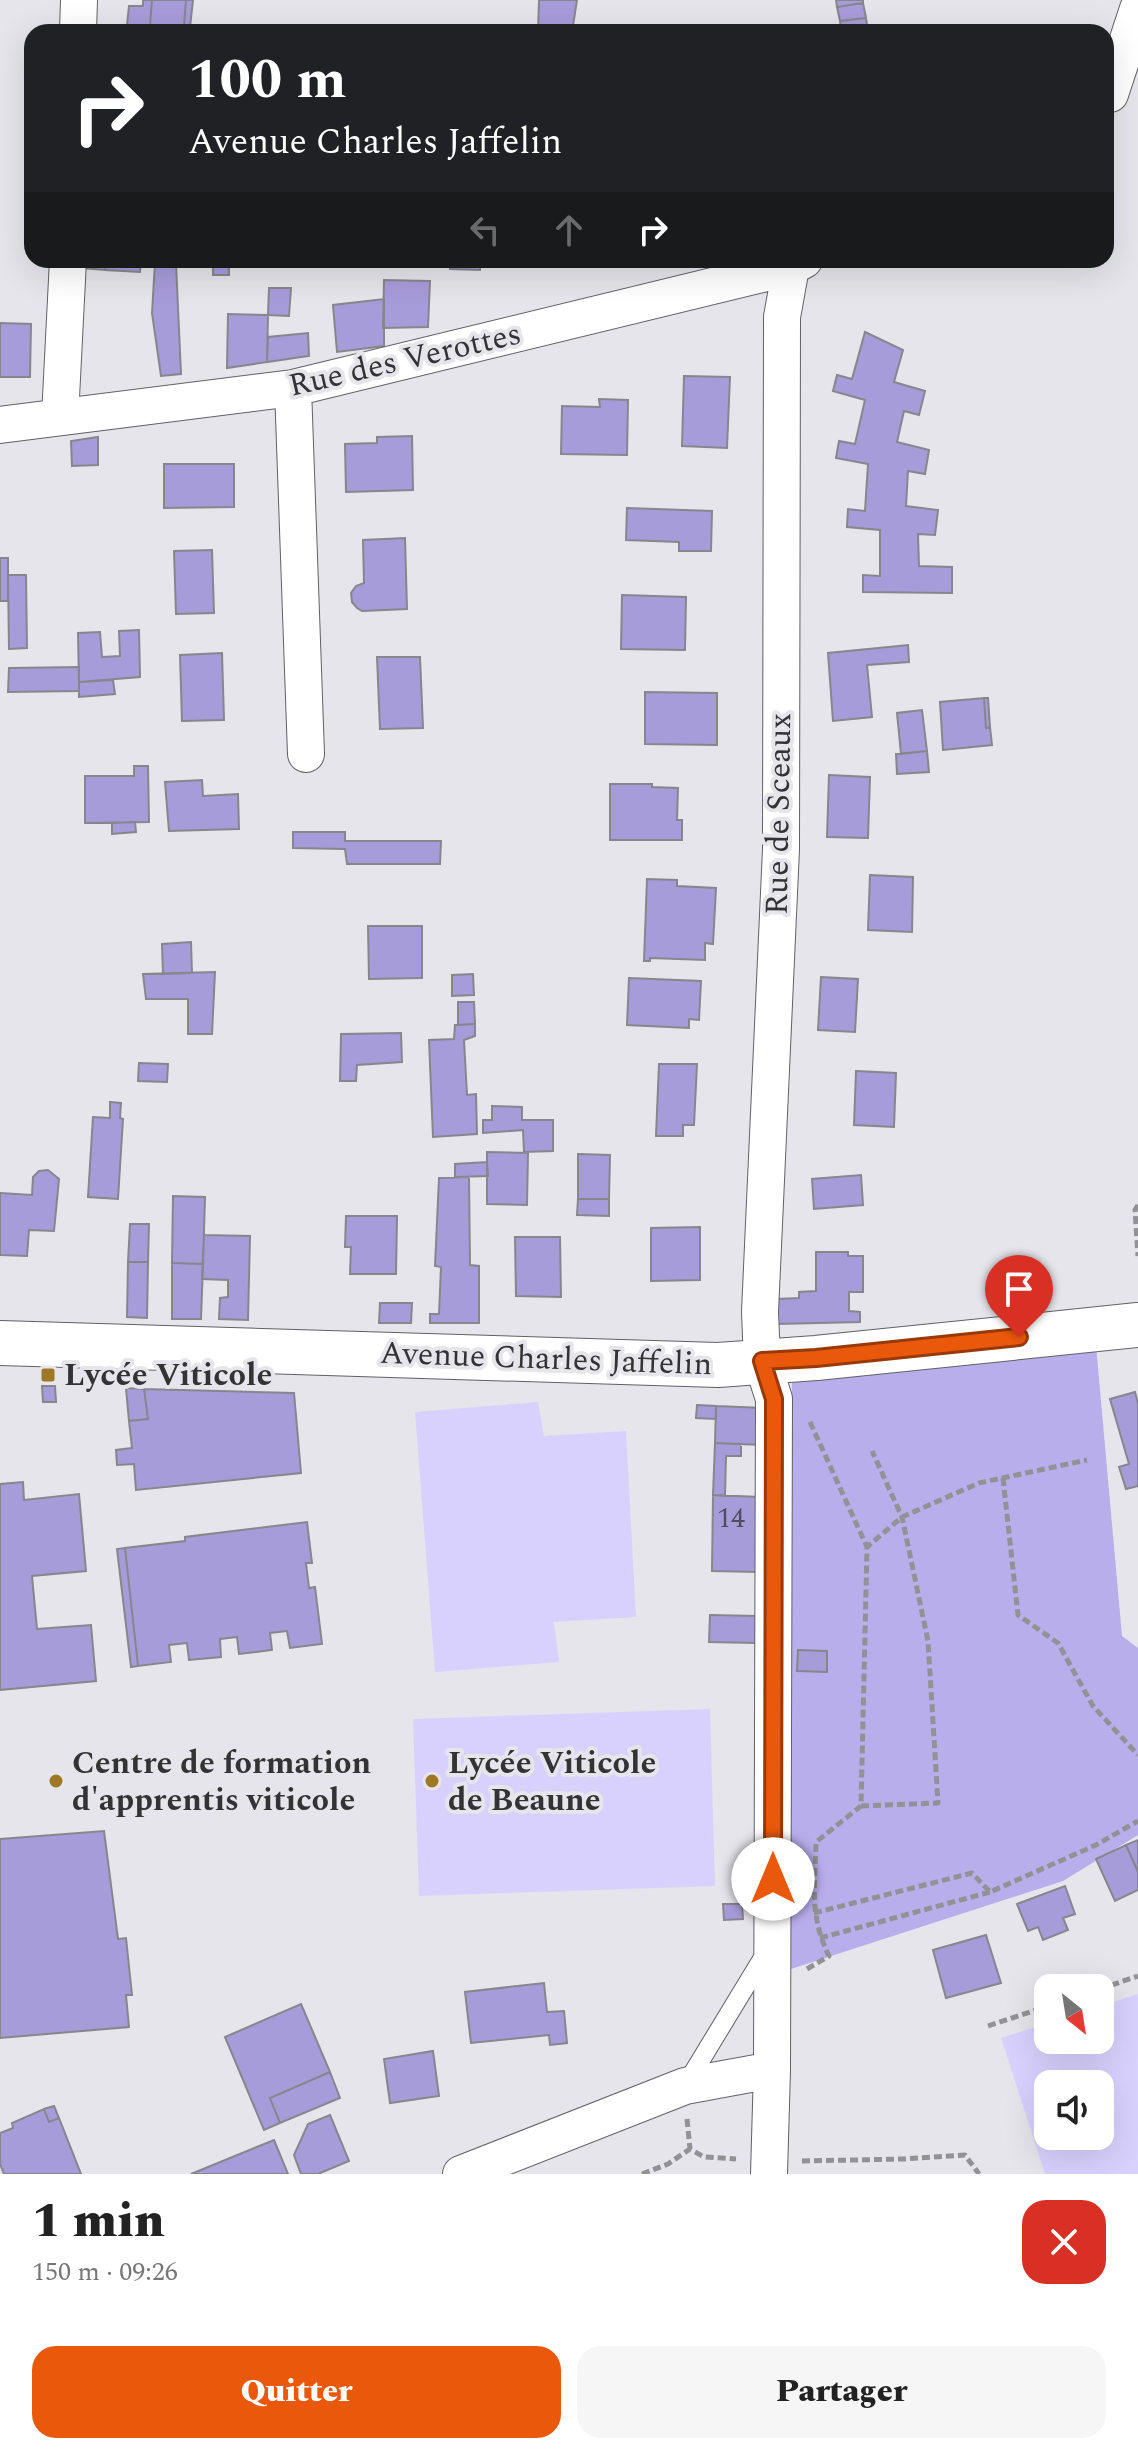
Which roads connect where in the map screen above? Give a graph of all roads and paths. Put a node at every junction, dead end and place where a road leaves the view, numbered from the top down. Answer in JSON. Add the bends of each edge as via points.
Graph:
{"nodes":[{"id":1,"x":79,"y":0,"type":"edge"},
{"id":2,"x":1138,"y":9,"type":"edge"},
{"id":3,"x":78,"y":24,"type":"edge"},
{"id":4,"x":1118,"y":94,"type":"edge"},
{"id":5,"x":68,"y":268,"type":"edge"},
{"id":6,"x":782,"y":268,"type":"edge"},
{"id":7,"x":797,"y":268,"type":"edge"},
{"id":8,"x":293,"y":388,"type":"junction"},
{"id":9,"x":60,"y":417,"type":"junction"},
{"id":10,"x":0,"y":425,"type":"edge"},
{"id":11,"x":306,"y":754,"type":"dead end"},
{"id":12,"x":1138,"y":1205,"type":"edge"},
{"id":13,"x":1138,"y":1256,"type":"edge"},
{"id":14,"x":1138,"y":1325,"type":"edge"},
{"id":15,"x":0,"y":1343,"type":"edge"},
{"id":16,"x":762,"y":1361,"type":"junction"},
{"id":17,"x":805,"y":1412,"type":"dead end"},
{"id":18,"x":872,"y":1451,"type":"dead end"},
{"id":19,"x":1087,"y":1460,"type":"dead end"},
{"id":20,"x":1003,"y":1478,"type":"junction"},
{"id":21,"x":902,"y":1517,"type":"junction"},
{"id":22,"x":867,"y":1547,"type":"junction"},
{"id":23,"x":1138,"y":1755,"type":"edge"},
{"id":24,"x":861,"y":1806,"type":"junction"},
{"id":25,"x":1138,"y":1821,"type":"edge"},
{"id":26,"x":990,"y":1892,"type":"junction"},
{"id":27,"x":814,"y":1913,"type":"junction"},
{"id":28,"x":773,"y":1942,"type":"junction"},
{"id":29,"x":1138,"y":1976,"type":"edge"},
{"id":30,"x":1114,"y":1984,"type":"edge"},
{"id":31,"x":1034,"y":2011,"type":"edge"},
{"id":32,"x":988,"y":2026,"type":"dead end"},
{"id":33,"x":772,"y":2070,"type":"junction"},
{"id":34,"x":685,"y":2086,"type":"junction"},
{"id":35,"x":690,"y":2149,"type":"junction"},
{"id":36,"x":770,"y":2168,"type":"edge"},
{"id":37,"x":461,"y":2174,"type":"edge"},
{"id":38,"x":642,"y":2174,"type":"edge"},
{"id":39,"x":979,"y":2174,"type":"edge"}],
"edges":[{"from":1,"to":3,"type":"street"},
{"from":2,"to":4,"type":"street"},
{"from":5,"to":9,"type":"street"},
{"from":6,"to":8,"type":"street","name":"Rue des Verottes"},
{"from":7,"to":16,"type":"street","name":"Rue de Sceaux","via":[[782,317],[781,849]]},
{"from":8,"to":9,"type":"street","name":"Rue des Verottes"},
{"from":8,"to":11,"type":"street"},
{"from":9,"to":10,"type":"street","name":"Rue des Verottes"},
{"from":12,"to":13,"type":"path"},
{"from":14,"to":16,"type":"main road","name":"Avenue Charles Jaffelin"},
{"from":15,"to":16,"type":"main road","name":"Avenue Charles Jaffelin","via":[[709,1365]]},
{"from":16,"to":28,"type":"street","name":"Rue de Sceaux","via":[[774,1399]]},
{"from":17,"to":22,"type":"path"},
{"from":18,"to":21,"type":"path"},
{"from":19,"to":20,"type":"path"},
{"from":20,"to":21,"type":"path"},
{"from":20,"to":23,"type":"path","via":[[1018,1615],[1058,1643],[1093,1706]]},
{"from":21,"to":22,"type":"path"},
{"from":21,"to":24,"type":"path","via":[[928,1641],[938,1803]]},
{"from":22,"to":24,"type":"path"},
{"from":24,"to":27,"type":"path","via":[[816,1842]]},
{"from":25,"to":26,"type":"path"},
{"from":26,"to":27,"type":"path","via":[[972,1873]]},
{"from":26,"to":27,"type":"path","via":[[820,1938]]},
{"from":28,"to":33,"type":"street","name":"Rue de Sceaux"},
{"from":28,"to":34,"type":"lane"},
{"from":29,"to":30,"type":"path"},
{"from":31,"to":32,"type":"path"},
{"from":33,"to":34,"type":"street"},
{"from":33,"to":36,"type":"street","name":"Rue de Sceaux"},
{"from":34,"to":35,"type":"path"},
{"from":34,"to":37,"type":"street"},
{"from":35,"to":36,"type":"path","via":[[704,2157]]},
{"from":35,"to":38,"type":"path"},
{"from":36,"to":39,"type":"path","via":[[965,2155]]}]}
